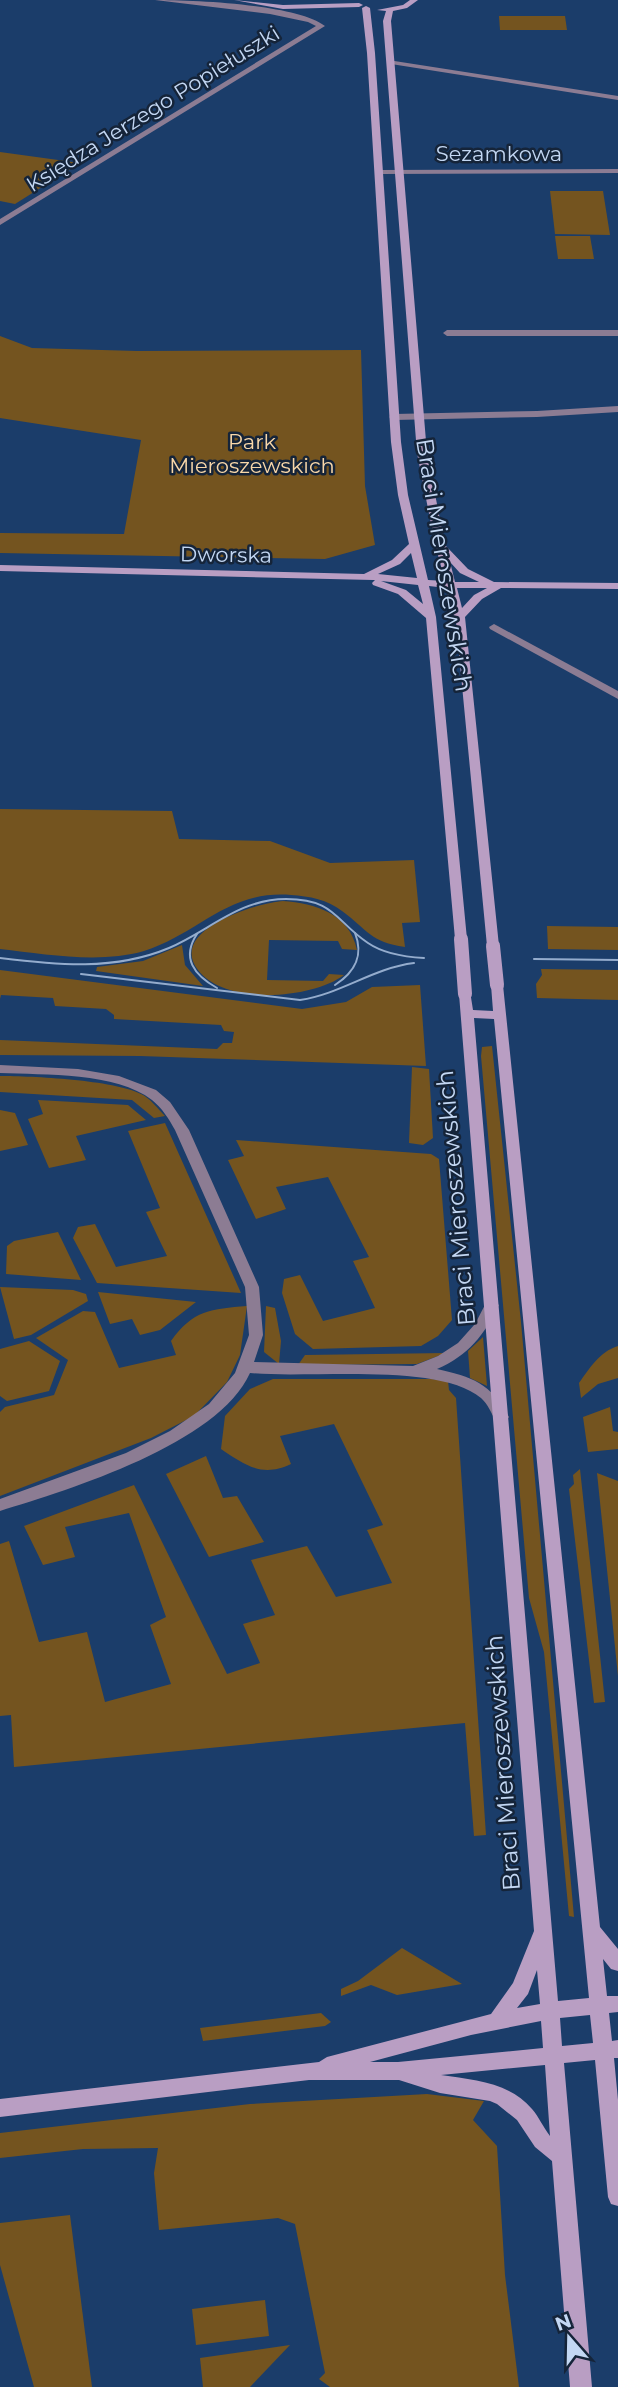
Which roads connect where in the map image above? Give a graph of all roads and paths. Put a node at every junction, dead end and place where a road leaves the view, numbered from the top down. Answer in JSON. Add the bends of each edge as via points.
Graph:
{"nodes":[{"id":1,"x":158,"y":0,"type":"edge"},
{"id":2,"x":237,"y":0,"type":"edge"},
{"id":3,"x":415,"y":0,"type":"edge"},
{"id":4,"x":326,"y":2,"type":"edge"},
{"id":5,"x":360,"y":4,"type":"edge"},
{"id":6,"x":390,"y":10,"type":"junction"},
{"id":7,"x":368,"y":22,"type":"junction"},
{"id":8,"x":371,"y":47,"type":"junction"},
{"id":9,"x":391,"y":62,"type":"junction"},
{"id":10,"x":372,"y":76,"type":"junction"},
{"id":11,"x":618,"y":97,"type":"edge"},
{"id":12,"x":618,"y":171,"type":"edge"},
{"id":13,"x":379,"y":172,"type":"junction"},
{"id":14,"x":399,"y":172,"type":"junction"},
{"id":15,"x":0,"y":223,"type":"edge"},
{"id":16,"x":618,"y":332,"type":"edge"},
{"id":17,"x":447,"y":333,"type":"dead end"},
{"id":18,"x":618,"y":409,"type":"edge"},
{"id":19,"x":394,"y":417,"type":"junction"},
{"id":20,"x":419,"y":417,"type":"junction"},
{"id":21,"x":439,"y":544,"type":"junction"},
{"id":22,"x":413,"y":545,"type":"junction"},
{"id":23,"x":0,"y":568,"type":"edge"},
{"id":24,"x":363,"y":577,"type":"junction"},
{"id":25,"x":422,"y":582,"type":"junction"},
{"id":26,"x":450,"y":585,"type":"junction"},
{"id":27,"x":500,"y":586,"type":"junction"},
{"id":28,"x":618,"y":586,"type":"edge"},
{"id":29,"x":460,"y":616,"type":"junction"},
{"id":30,"x":431,"y":617,"type":"junction"},
{"id":31,"x":494,"y":627,"type":"dead end"},
{"id":32,"x":618,"y":696,"type":"edge"},
{"id":33,"x":467,"y":1014,"type":"junction"},
{"id":34,"x":499,"y":1015,"type":"junction"},
{"id":35,"x":0,"y":1069,"type":"edge"},
{"id":36,"x":492,"y":1305,"type":"junction"},
{"id":37,"x":247,"y":1367,"type":"junction"},
{"id":38,"x":404,"y":1371,"type":"junction"},
{"id":39,"x":502,"y":1419,"type":"junction"},
{"id":40,"x":0,"y":1505,"type":"edge"},
{"id":41,"x":591,"y":1930,"type":"junction"},
{"id":42,"x":542,"y":1931,"type":"junction"},
{"id":43,"x":618,"y":1963,"type":"edge"},
{"id":44,"x":608,"y":2005,"type":"edge"},
{"id":45,"x":550,"y":2009,"type":"junction"},
{"id":46,"x":498,"y":2018,"type":"junction"},
{"id":47,"x":610,"y":2050,"type":"edge"},
{"id":48,"x":554,"y":2054,"type":"junction"},
{"id":49,"x":309,"y":2071,"type":"junction"},
{"id":50,"x":398,"y":2071,"type":"junction"},
{"id":51,"x":0,"y":2108,"type":"edge"},
{"id":52,"x":616,"y":2153,"type":"edge"},
{"id":53,"x":562,"y":2157,"type":"junction"},
{"id":54,"x":618,"y":2197,"type":"edge"},
{"id":55,"x":581,"y":2387,"type":"edge"}],
"edges":[{"from":1,"to":15,"type":"street","name":"Księdza Jerzego Popiełuszki","via":[[277,13],[321,26]]},
{"from":2,"to":4,"type":"main road","via":[[283,7]]},
{"from":3,"to":6,"type":"main road"},
{"from":4,"to":5,"type":"main road"},
{"from":4,"to":7,"type":"main road"},
{"from":5,"to":6,"type":"main road"},
{"from":5,"to":7,"type":"main road","name":"Braci Mieroszewskich"},
{"from":6,"to":9,"type":"main road","name":"Braci Mieroszewskich"},
{"from":7,"to":8,"type":"main road","name":"Braci Mieroszewskich"},
{"from":8,"to":9,"type":"main road"},
{"from":8,"to":10,"type":"main road","name":"Braci Mieroszewskich"},
{"from":9,"to":10,"type":"main road"},
{"from":9,"to":11,"type":"street"},
{"from":9,"to":14,"type":"main road","name":"Braci Mieroszewskich"},
{"from":10,"to":13,"type":"main road","name":"Braci Mieroszewskich"},
{"from":12,"to":14,"type":"street","name":"Sezamkowa"},
{"from":13,"to":14,"type":"street","name":"Sezamkowa"},
{"from":13,"to":19,"type":"main road","name":"Braci Mieroszewskich"},
{"from":14,"to":20,"type":"main road","name":"Braci Mieroszewskich"},
{"from":16,"to":17,"type":"street"},
{"from":18,"to":20,"type":"street"},
{"from":19,"to":20,"type":"street"},
{"from":19,"to":22,"type":"main road","name":"Braci Mieroszewskich"},
{"from":20,"to":21,"type":"main road","name":"Braci Mieroszewskich"},
{"from":21,"to":26,"type":"main road","name":"Braci Mieroszewskich"},
{"from":21,"to":27,"type":"main road","via":[[464,571]]},
{"from":22,"to":24,"type":"main road","via":[[396,562]]},
{"from":22,"to":25,"type":"main road","name":"Braci Mieroszewskich"},
{"from":23,"to":24,"type":"main road","name":"Dworska"},
{"from":24,"to":25,"type":"main road","name":"Dworska"},
{"from":24,"to":30,"type":"main road","via":[[402,592]]},
{"from":25,"to":26,"type":"main road","name":"Dworska"},
{"from":25,"to":30,"type":"main road","name":"Braci Mieroszewskich"},
{"from":26,"to":27,"type":"main road","name":"Dworska"},
{"from":26,"to":29,"type":"main road","name":"Braci Mieroszewskich"},
{"from":27,"to":28,"type":"main road","name":"Dworska"},
{"from":27,"to":29,"type":"main road","via":[[478,597]]},
{"from":29,"to":34,"type":"main road","name":"Braci Mieroszewskich","bridge":true},
{"from":30,"to":33,"type":"main road","name":"Braci Mieroszewskich","bridge":true},
{"from":31,"to":32,"type":"street"},
{"from":33,"to":34,"type":"main road"},
{"from":33,"to":36,"type":"main road","name":"Braci Mieroszewskich"},
{"from":34,"to":41,"type":"main road","name":"Braci Mieroszewskich"},
{"from":35,"to":37,"type":"street","via":[[107,1079],[151,1093],[166,1107],[183,1130],[252,1287],[256,1327]]},
{"from":36,"to":38,"type":"street","via":[[482,1328],[458,1352],[436,1364]]},
{"from":36,"to":39,"type":"main road","name":"Braci Mieroszewskich"},
{"from":37,"to":38,"type":"street","via":[[289,1372]]},
{"from":37,"to":40,"type":"street","via":[[213,1411],[179,1435]]},
{"from":38,"to":39,"type":"street","via":[[470,1384],[488,1396]]},
{"from":39,"to":42,"type":"main road","name":"Braci Mieroszewskich"},
{"from":41,"to":43,"type":"main road"},
{"from":41,"to":44,"type":"main road","name":"Braci Mieroszewskich"},
{"from":42,"to":45,"type":"main road","name":"Braci Mieroszewskich"},
{"from":42,"to":46,"type":"main road","via":[[521,1988]]},
{"from":44,"to":45,"type":"main road"},
{"from":44,"to":47,"type":"main road","name":"Braci Mieroszewskich"},
{"from":45,"to":46,"type":"main road"},
{"from":45,"to":48,"type":"main road","name":"Braci Mieroszewskich"},
{"from":46,"to":49,"type":"main road"},
{"from":47,"to":48,"type":"main road"},
{"from":47,"to":52,"type":"main road","name":"Braci Mieroszewskich"},
{"from":48,"to":50,"type":"main road"},
{"from":48,"to":53,"type":"main road","name":"Braci Mieroszewskich"},
{"from":49,"to":50,"type":"main road"},
{"from":49,"to":51,"type":"main road"},
{"from":50,"to":53,"type":"main road","via":[[504,2098]]},
{"from":52,"to":54,"type":"main road","name":"Braci Mieroszewskich"},
{"from":53,"to":55,"type":"main road","name":"Braci Mieroszewskich"}]}
